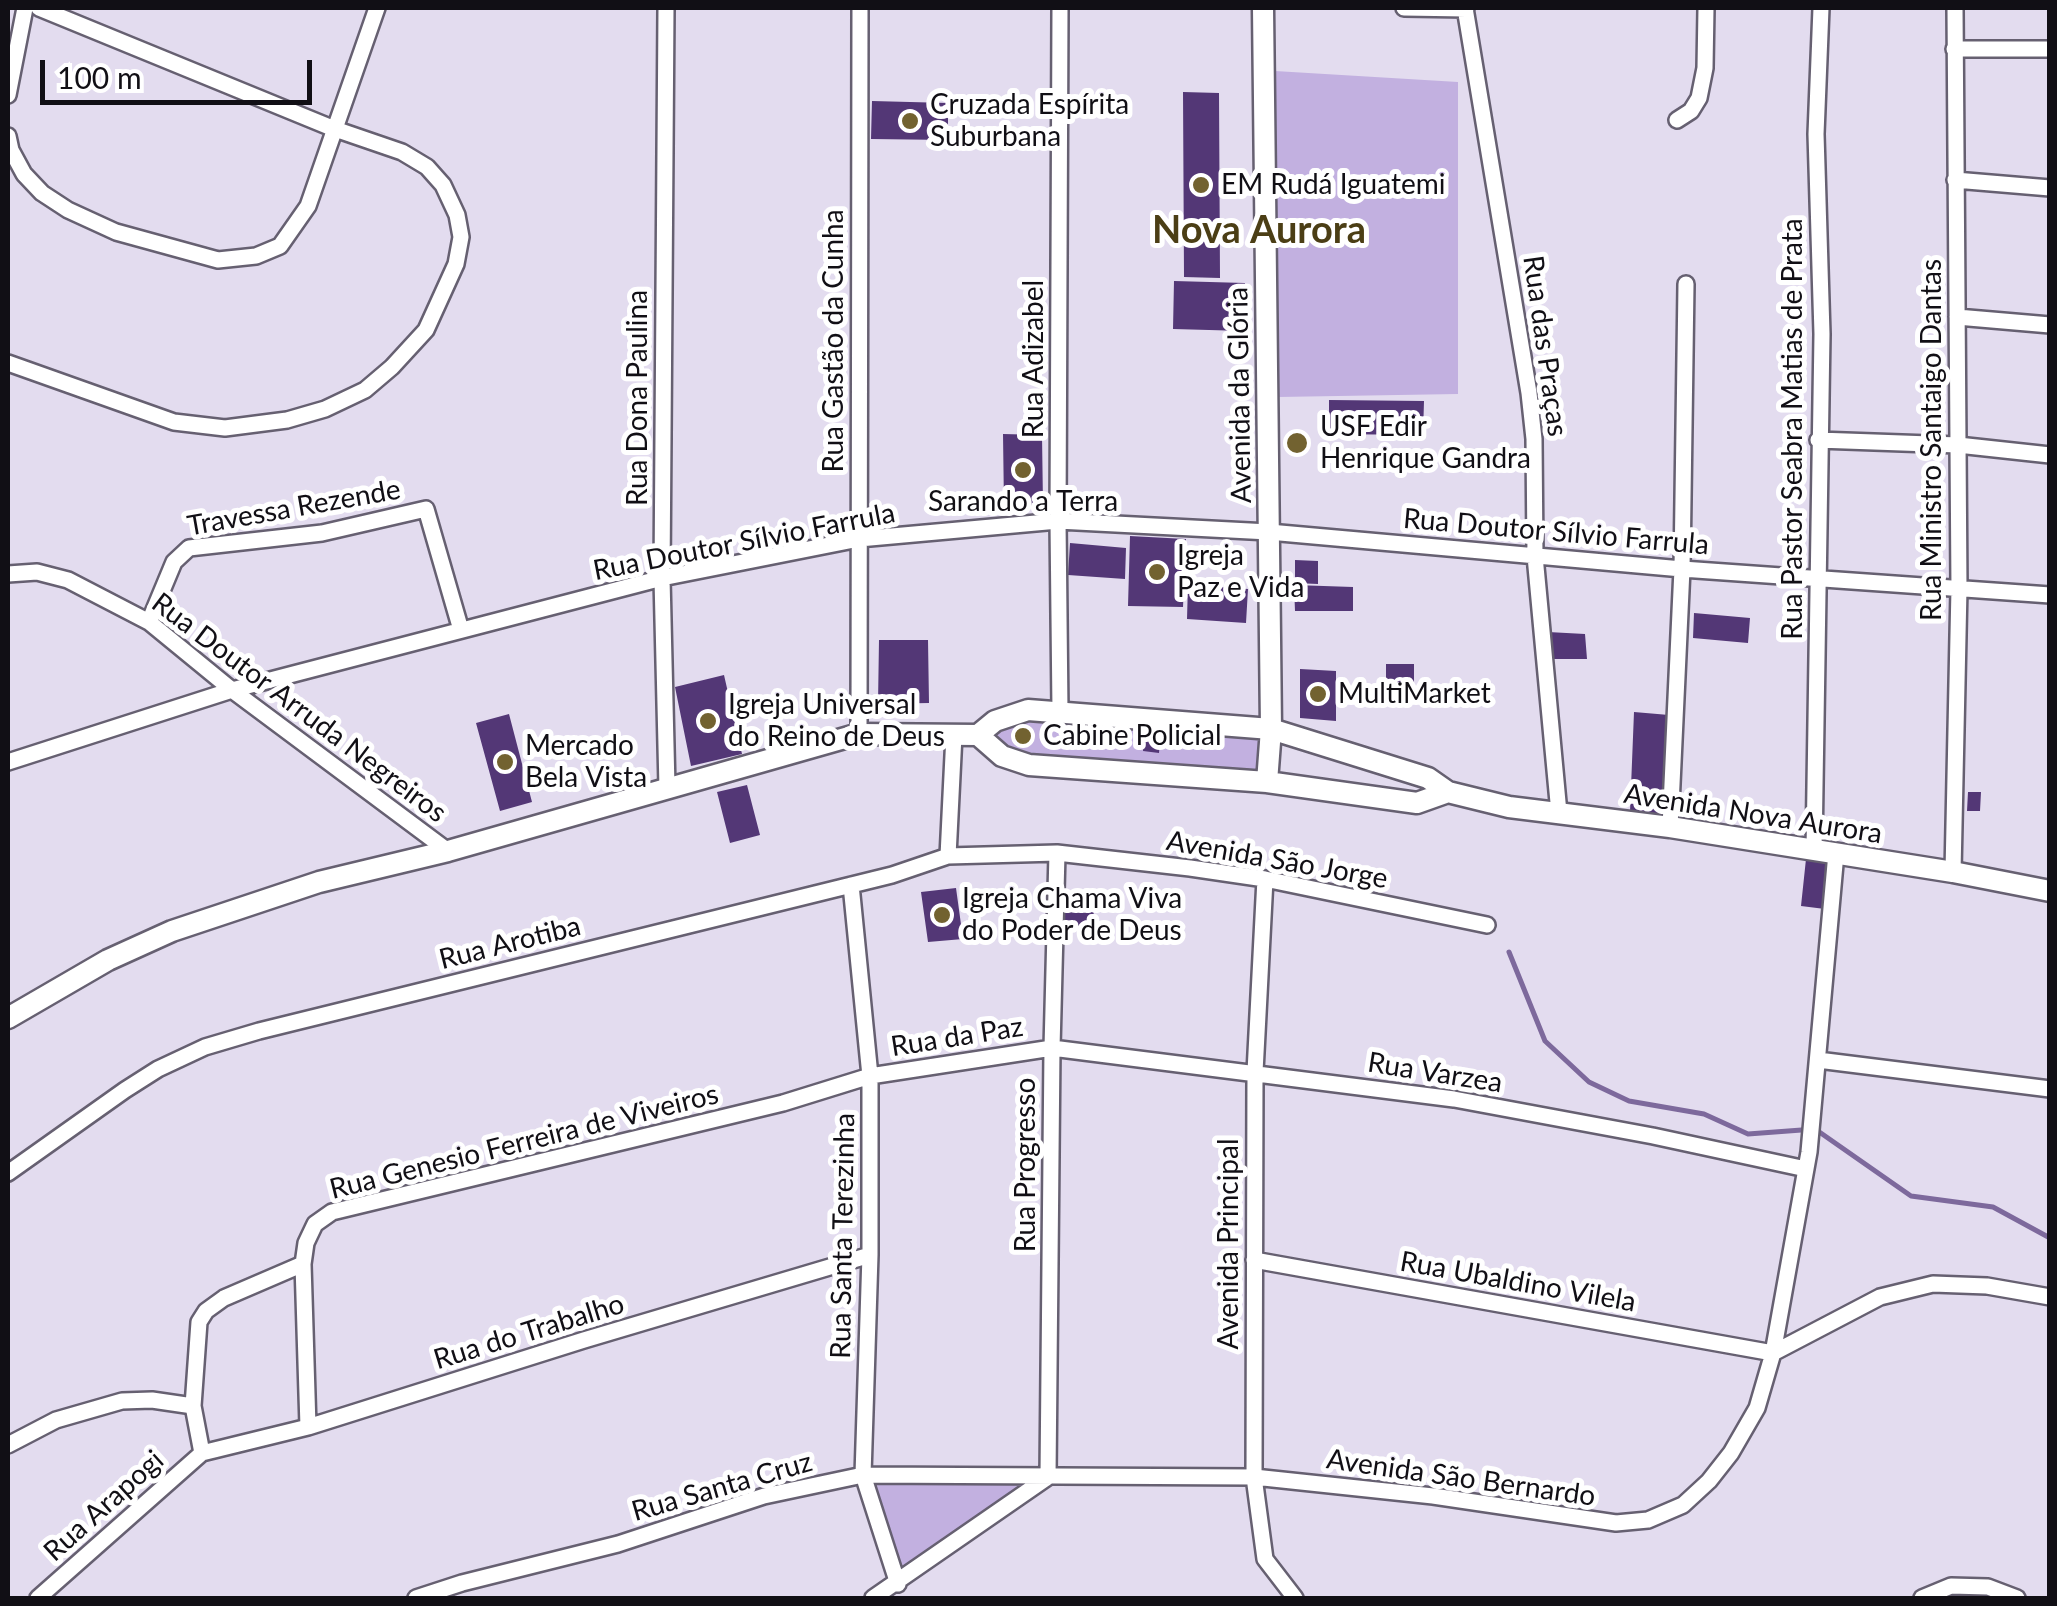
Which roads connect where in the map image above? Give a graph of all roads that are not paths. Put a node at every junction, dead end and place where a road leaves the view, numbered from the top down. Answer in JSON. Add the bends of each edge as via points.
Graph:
{"nodes":[{"id":1,"x":25,"y":8,"type":"edge"},
{"id":2,"x":39,"y":8,"type":"edge"},
{"id":3,"x":377,"y":8,"type":"edge"},
{"id":4,"x":666,"y":8,"type":"edge"},
{"id":5,"x":860,"y":8,"type":"edge"},
{"id":6,"x":1060,"y":8,"type":"edge"},
{"id":7,"x":1263,"y":8,"type":"edge"},
{"id":8,"x":1404,"y":8,"type":"edge"},
{"id":9,"x":1466,"y":8,"type":"edge"},
{"id":10,"x":1706,"y":8,"type":"edge"},
{"id":11,"x":1821,"y":8,"type":"edge"},
{"id":12,"x":1955,"y":8,"type":"edge"},
{"id":13,"x":1954,"y":49,"type":"junction"},
{"id":14,"x":2050,"y":49,"type":"edge"},
{"id":15,"x":8,"y":95,"type":"edge"},
{"id":16,"x":1677,"y":120,"type":"dead end"},
{"id":17,"x":332,"y":128,"type":"junction"},
{"id":18,"x":8,"y":136,"type":"edge"},
{"id":19,"x":1955,"y":180,"type":"junction"},
{"id":20,"x":2050,"y":188,"type":"edge"},
{"id":21,"x":1686,"y":284,"type":"dead end"},
{"id":22,"x":1957,"y":317,"type":"junction"},
{"id":23,"x":2050,"y":325,"type":"edge"},
{"id":24,"x":8,"y":363,"type":"edge"},
{"id":25,"x":1818,"y":440,"type":"junction"},
{"id":26,"x":1958,"y":446,"type":"junction"},
{"id":27,"x":2050,"y":455,"type":"edge"},
{"id":28,"x":1058,"y":521,"type":"junction"},
{"id":29,"x":1268,"y":532,"type":"junction"},
{"id":30,"x":859,"y":540,"type":"junction"},
{"id":31,"x":1535,"y":556,"type":"junction"},
{"id":32,"x":1682,"y":569,"type":"junction"},
{"id":33,"x":8,"y":574,"type":"edge"},
{"id":34,"x":662,"y":578,"type":"junction"},
{"id":35,"x":1820,"y":579,"type":"junction"},
{"id":36,"x":1960,"y":588,"type":"junction"},
{"id":37,"x":2050,"y":595,"type":"edge"},
{"id":38,"x":149,"y":622,"type":"junction"},
{"id":39,"x":461,"y":630,"type":"junction"},
{"id":40,"x":232,"y":690,"type":"junction"},
{"id":41,"x":1060,"y":711,"type":"junction"},
{"id":42,"x":1271,"y":729,"type":"junction"},
{"id":43,"x":859,"y":734,"type":"junction"},
{"id":44,"x":978,"y":735,"type":"junction"},
{"id":45,"x":954,"y":736,"type":"junction"},
{"id":46,"x":8,"y":762,"type":"edge"},
{"id":47,"x":1267,"y":782,"type":"junction"},
{"id":48,"x":668,"y":788,"type":"junction"},
{"id":49,"x":1448,"y":792,"type":"junction"},
{"id":50,"x":1559,"y":814,"type":"junction"},
{"id":51,"x":1670,"y":828,"type":"junction"},
{"id":52,"x":1814,"y":850,"type":"junction"},
{"id":53,"x":448,"y":851,"type":"junction"},
{"id":54,"x":1057,"y":853,"type":"junction"},
{"id":55,"x":1836,"y":853,"type":"junction"},
{"id":56,"x":948,"y":856,"type":"junction"},
{"id":57,"x":1952,"y":872,"type":"junction"},
{"id":58,"x":1266,"y":879,"type":"junction"},
{"id":59,"x":851,"y":885,"type":"junction"},
{"id":60,"x":2050,"y":891,"type":"edge"},
{"id":61,"x":1487,"y":925,"type":"dead end"},
{"id":62,"x":8,"y":1018,"type":"edge"},
{"id":63,"x":1052,"y":1048,"type":"junction"},
{"id":64,"x":1818,"y":1060,"type":"junction"},
{"id":65,"x":1255,"y":1072,"type":"junction"},
{"id":66,"x":870,"y":1076,"type":"junction"},
{"id":67,"x":2050,"y":1089,"type":"edge"},
{"id":68,"x":1806,"y":1170,"type":"junction"},
{"id":69,"x":8,"y":1173,"type":"edge"},
{"id":70,"x":870,"y":1256,"type":"junction"},
{"id":71,"x":1254,"y":1260,"type":"junction"},
{"id":72,"x":302,"y":1264,"type":"junction"},
{"id":73,"x":2050,"y":1297,"type":"edge"},
{"id":74,"x":1774,"y":1352,"type":"junction"},
{"id":75,"x":193,"y":1406,"type":"junction"},
{"id":76,"x":308,"y":1426,"type":"junction"},
{"id":77,"x":8,"y":1446,"type":"edge"},
{"id":78,"x":202,"y":1452,"type":"junction"},
{"id":79,"x":863,"y":1474,"type":"junction"},
{"id":80,"x":1048,"y":1477,"type":"junction"},
{"id":81,"x":1254,"y":1477,"type":"junction"},
{"id":82,"x":898,"y":1584,"type":"junction"},
{"id":83,"x":38,"y":1598,"type":"edge"},
{"id":84,"x":416,"y":1598,"type":"edge"},
{"id":85,"x":874,"y":1598,"type":"edge"},
{"id":86,"x":1295,"y":1598,"type":"edge"},
{"id":87,"x":1922,"y":1598,"type":"edge"},
{"id":88,"x":2017,"y":1598,"type":"edge"}],
"edges":[{"from":1,"to":15,"type":"street"},
{"from":2,"to":17,"type":"street"},
{"from":3,"to":17,"type":"street"},
{"from":4,"to":34,"type":"street","name":"Rua Dona Paulina"},
{"from":5,"to":30,"type":"street","name":"Rua Gastão da Cunha"},
{"from":6,"to":28,"type":"street","name":"Rua Adizabel"},
{"from":7,"to":29,"type":"street","name":"Avenida da Glória"},
{"from":8,"to":9,"type":"street"},
{"from":9,"to":31,"type":"street","name":"Rua das Praças","via":[[1529,393]]},
{"from":10,"to":16,"type":"street","via":[[1699,98]]},
{"from":11,"to":25,"type":"street","name":"Rua Pastor Seabra Matias de Prata"},
{"from":12,"to":13,"type":"street","name":"Rua Ministro Santaigo Dantas"},
{"from":13,"to":14,"type":"street"},
{"from":13,"to":19,"type":"street","name":"Rua Ministro Santaigo Dantas"},
{"from":17,"to":18,"type":"street","via":[[308,206],[280,246],[218,260],[116,232],[68,210],[24,174]]},
{"from":17,"to":24,"type":"street","via":[[427,167],[444,185],[461,237],[426,330],[365,390],[287,420],[226,428],[174,422]]},
{"from":19,"to":20,"type":"street"},
{"from":19,"to":22,"type":"street","name":"Rua Ministro Santaigo Dantas"},
{"from":21,"to":32,"type":"street"},
{"from":22,"to":23,"type":"street"},
{"from":22,"to":26,"type":"street","name":"Rua Ministro Santaigo Dantas"},
{"from":25,"to":26,"type":"street"},
{"from":25,"to":35,"type":"street","name":"Rua Pastor Seabra Matias de Prata"},
{"from":26,"to":27,"type":"street"},
{"from":26,"to":36,"type":"street","name":"Rua Ministro Santaigo Dantas"},
{"from":28,"to":29,"type":"street","name":"Rua Doutor Sílvio Farrula"},
{"from":28,"to":30,"type":"street","name":"Rua Doutor Sílvio Farrula"},
{"from":28,"to":41,"type":"street","name":"Rua Adizabel"},
{"from":29,"to":31,"type":"street","name":"Rua Doutor Sílvio Farrula"},
{"from":29,"to":42,"type":"street","name":"Avenida da Glória"},
{"from":30,"to":34,"type":"street","name":"Rua Doutor Sílvio Farrula"},
{"from":30,"to":43,"type":"street","name":"Rua Gastão da Cunha"},
{"from":31,"to":32,"type":"street","name":"Rua Doutor Sílvio Farrula"},
{"from":31,"to":50,"type":"street","name":"Rua das Praças"},
{"from":32,"to":35,"type":"street","name":"Rua Doutor Sílvio Farrula"},
{"from":32,"to":51,"type":"street"},
{"from":33,"to":38,"type":"street","name":"Rua Doutor Arruda Negreiros","via":[[68,580]]},
{"from":34,"to":39,"type":"street","name":"Rua Doutor Sílvio Farrula"},
{"from":34,"to":48,"type":"street","name":"Rua Dona Paulina"},
{"from":35,"to":36,"type":"street","name":"Rua Doutor Sílvio Farrula"},
{"from":35,"to":52,"type":"street","name":"Rua Pastor Seabra Matias de Prata"},
{"from":36,"to":37,"type":"street","name":"Rua Doutor Sílvio Farrula"},
{"from":36,"to":57,"type":"street","name":"Rua Ministro Santaigo Dantas"},
{"from":38,"to":39,"type":"street","name":"Travessa Rezende","via":[[174,562],[189,548],[322,532],[426,510]]},
{"from":38,"to":40,"type":"street","name":"Rua Doutor Arruda Negreiros"},
{"from":39,"to":40,"type":"street","name":"Rua Doutor Sílvio Farrula"},
{"from":40,"to":46,"type":"street","name":"Rua Doutor Sílvio Farrula"},
{"from":40,"to":53,"type":"street","name":"Rua Doutor Arruda Negreiros"},
{"from":41,"to":42,"type":"street","name":"Avenida Nova Aurora"},
{"from":41,"to":44,"type":"street","name":"Avenida Nova Aurora","via":[[1011,714]]},
{"from":42,"to":47,"type":"street","name":"Avenida da Glória"},
{"from":42,"to":49,"type":"street","name":"Avenida Nova Aurora","via":[[1428,778]]},
{"from":43,"to":45,"type":"street","name":"Avenida Nova Aurora"},
{"from":43,"to":48,"type":"street","name":"Avenida Nova Aurora"},
{"from":44,"to":45,"type":"street","name":"Avenida Nova Aurora"},
{"from":44,"to":47,"type":"street","name":"Avenida Nova Aurora","via":[[1002,756],[1029,765]]},
{"from":45,"to":56,"type":"street"},
{"from":47,"to":49,"type":"street","name":"Avenida Nova Aurora","via":[[1417,803]]},
{"from":48,"to":53,"type":"street","name":"Avenida Nova Aurora"},
{"from":49,"to":50,"type":"street","name":"Avenida Nova Aurora"},
{"from":50,"to":51,"type":"street","name":"Avenida Nova Aurora"},
{"from":51,"to":52,"type":"street","name":"Avenida Nova Aurora"},
{"from":52,"to":55,"type":"street","name":"Avenida Nova Aurora"},
{"from":53,"to":62,"type":"street","name":"Avenida Nova Aurora","via":[[319,882],[172,931]]},
{"from":54,"to":56,"type":"street","name":"Rua Arotiba"},
{"from":54,"to":58,"type":"street","name":"Avenida São Jorge"},
{"from":54,"to":63,"type":"street","name":"Rua Progresso"},
{"from":55,"to":57,"type":"street","name":"Avenida Nova Aurora"},
{"from":55,"to":64,"type":"street","name":"Avenida São Bernardo"},
{"from":56,"to":59,"type":"street","name":"Rua Arotiba"},
{"from":57,"to":60,"type":"street","name":"Avenida Nova Aurora"},
{"from":58,"to":61,"type":"street","name":"Avenida São Jorge"},
{"from":58,"to":65,"type":"street","name":"Avenida Principal"},
{"from":59,"to":66,"type":"street","name":"Rua Santa Terezinha"},
{"from":59,"to":69,"type":"street","name":"Rua Arotiba","via":[[205,1047],[125,1090]]},
{"from":63,"to":65,"type":"street","name":"Rua Varzea"},
{"from":63,"to":66,"type":"street","name":"Rua da Paz"},
{"from":63,"to":80,"type":"street","name":"Rua Progresso"},
{"from":64,"to":67,"type":"street"},
{"from":64,"to":68,"type":"street","name":"Avenida São Bernardo"},
{"from":65,"to":68,"type":"street","name":"Rua Varzea","via":[[1454,1100]]},
{"from":65,"to":71,"type":"street","name":"Avenida Principal"},
{"from":66,"to":70,"type":"street","name":"Rua Santa Terezinha"},
{"from":66,"to":72,"type":"street","name":"Rua Genesio Ferreira de Viveiros","via":[[332,1212],[315,1224]]},
{"from":68,"to":74,"type":"street","name":"Avenida São Bernardo"},
{"from":70,"to":76,"type":"street","name":"Rua do Trabalho"},
{"from":70,"to":79,"type":"street","name":"Rua Santa Terezinha"},
{"from":71,"to":74,"type":"street","name":"Rua Ubaldino Vilela"},
{"from":71,"to":81,"type":"street","name":"Avenida Principal"},
{"from":72,"to":75,"type":"street","via":[[206,1310],[196,1334]]},
{"from":72,"to":76,"type":"street"},
{"from":73,"to":74,"type":"street","via":[[1934,1284],[1880,1297]]},
{"from":74,"to":81,"type":"street","name":"Avenida São Bernardo","via":[[1758,1408],[1731,1453],[1684,1504],[1648,1520],[1616,1524]]},
{"from":75,"to":77,"type":"street","via":[[122,1401],[56,1420]]},
{"from":75,"to":78,"type":"street","name":"Rua Arapogi"},
{"from":76,"to":78,"type":"street","name":"Rua do Trabalho"},
{"from":78,"to":83,"type":"street","name":"Rua Arapogi"},
{"from":79,"to":80,"type":"street","name":"Rua Santa Cruz"},
{"from":79,"to":82,"type":"street","name":"Rua Santa Terezinha"},
{"from":79,"to":84,"type":"street","name":"Rua Santa Cruz","via":[[764,1496]]},
{"from":80,"to":81,"type":"street","name":"Avenida São Bernardo"},
{"from":80,"to":82,"type":"street"},
{"from":81,"to":86,"type":"street","name":"Avenida Principal","via":[[1265,1559]]},
{"from":82,"to":85,"type":"street"},
{"from":87,"to":88,"type":"street","via":[[1950,1586],[1988,1587]]}]}
